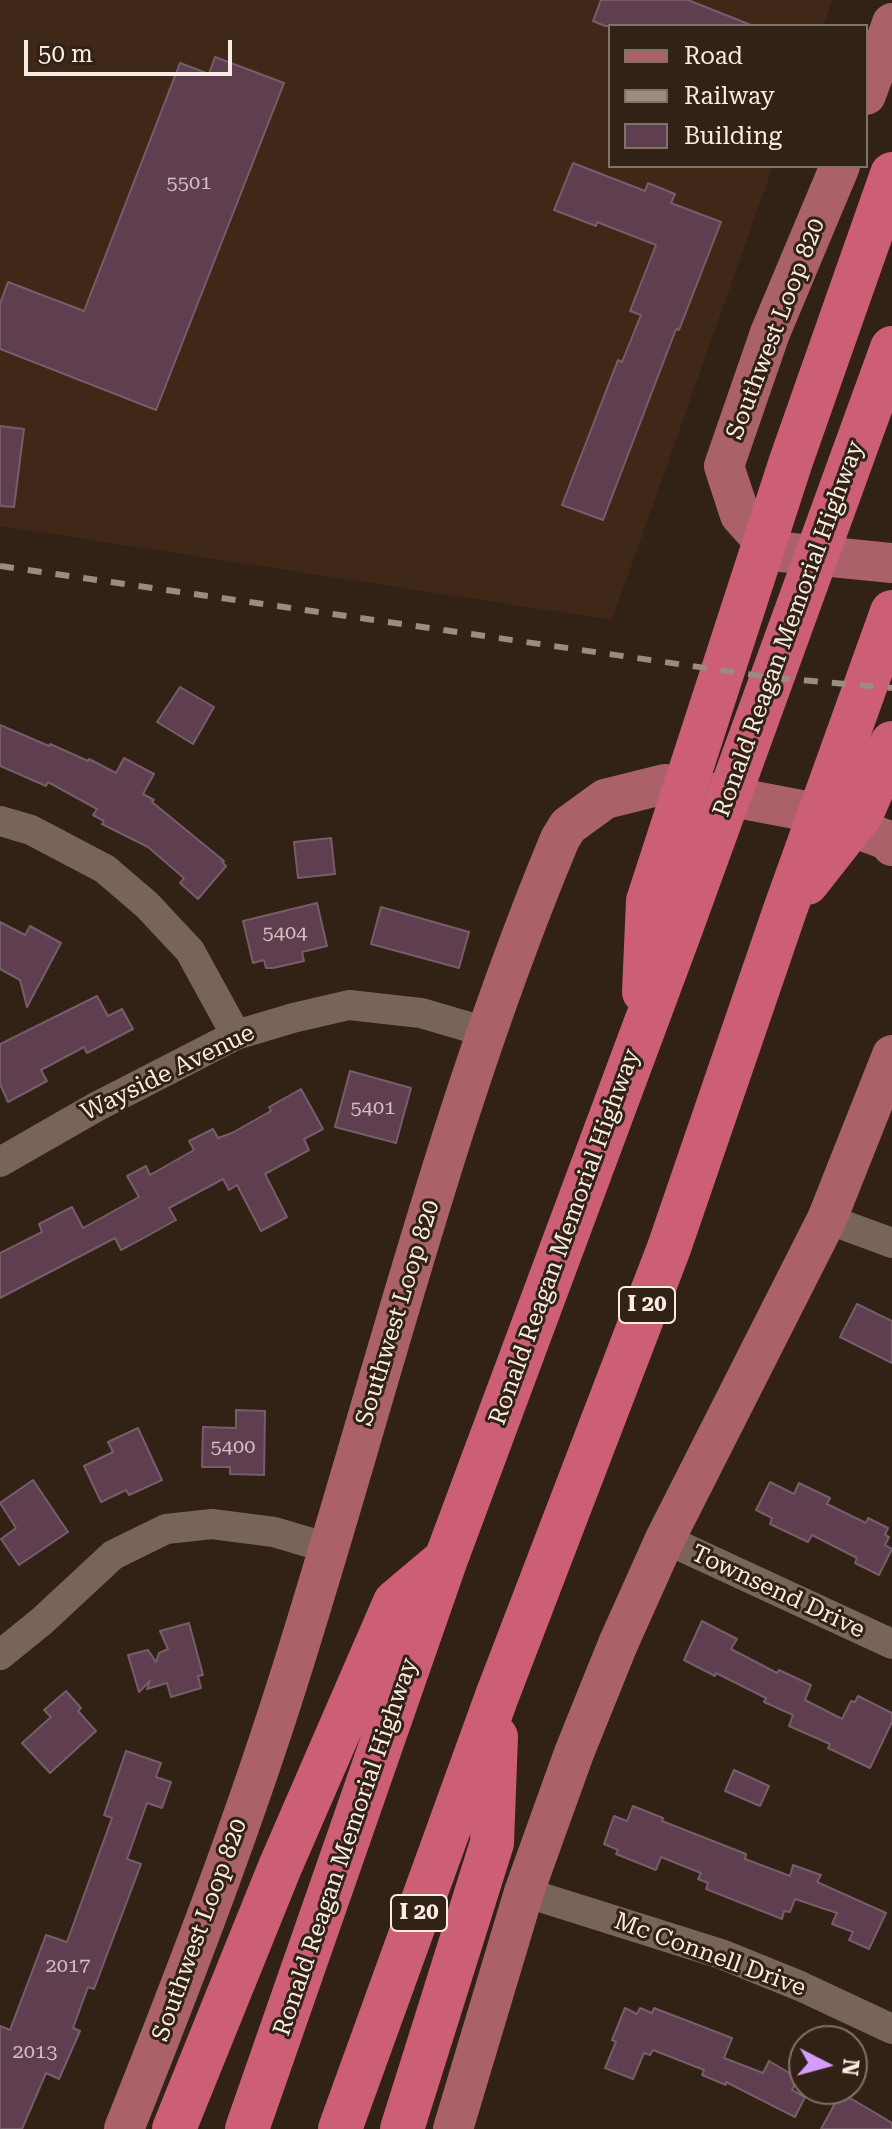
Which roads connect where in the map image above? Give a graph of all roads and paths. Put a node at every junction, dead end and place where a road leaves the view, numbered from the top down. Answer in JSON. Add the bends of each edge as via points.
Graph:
{"nodes":[{"id":1,"x":892,"y":23,"type":"edge"},
{"id":2,"x":868,"y":89,"type":"edge"},
{"id":3,"x":839,"y":168,"type":"edge"},
{"id":4,"x":892,"y":174,"type":"edge"},
{"id":5,"x":892,"y":348,"type":"edge"},
{"id":6,"x":892,"y":563,"type":"edge"},
{"id":7,"x":892,"y":612,"type":"edge"},
{"id":8,"x":892,"y":743,"type":"edge"},
{"id":9,"x":0,"y":821,"type":"edge"},
{"id":10,"x":892,"y":846,"type":"edge"},
{"id":11,"x":785,"y":910,"type":"junction"},
{"id":12,"x":642,"y":1030,"type":"junction"},
{"id":13,"x":486,"y":1032,"type":"junction"},
{"id":14,"x":236,"y":1035,"type":"junction"},
{"id":15,"x":892,"y":1055,"type":"edge"},
{"id":16,"x":0,"y":1162,"type":"edge"},
{"id":17,"x":827,"y":1219,"type":"junction"},
{"id":18,"x":892,"y":1243,"type":"edge"},
{"id":19,"x":665,"y":1539,"type":"junction"},
{"id":20,"x":328,"y":1548,"type":"junction"},
{"id":21,"x":446,"y":1559,"type":"junction"},
{"id":22,"x":892,"y":1644,"type":"edge"},
{"id":23,"x":0,"y":1655,"type":"edge"},
{"id":24,"x":497,"y":1696,"type":"junction"},
{"id":25,"x":524,"y":1892,"type":"junction"},
{"id":26,"x":892,"y":2029,"type":"edge"},
{"id":27,"x":124,"y":2129,"type":"edge"},
{"id":28,"x":174,"y":2129,"type":"edge"},
{"id":29,"x":247,"y":2129,"type":"edge"},
{"id":30,"x":340,"y":2129,"type":"edge"},
{"id":31,"x":402,"y":2129,"type":"edge"},
{"id":32,"x":453,"y":2129,"type":"edge"}],
"edges":[{"from":1,"to":2,"type":"main road"},
{"from":3,"to":6,"type":"main road","name":"Southwest Loop 820","via":[[770,333],[724,466],[740,515],[772,551]]},
{"from":4,"to":12,"type":"highway","via":[[791,461],[648,901]]},
{"from":5,"to":12,"type":"highway","name":"Ronald Reagan Memorial Highway"},
{"from":7,"to":11,"type":"highway","number":"I 20"},
{"from":8,"to":11,"type":"highway","via":[[862,813]]},
{"from":9,"to":14,"type":"street","via":[[31,830],[105,869],[147,905],[190,951]]},
{"from":10,"to":13,"type":"main road","name":"Southwest Loop 820","via":[[811,812],[665,784],[605,799],[568,826],[560,839]]},
{"from":11,"to":24,"type":"highway","number":"I 20","via":[[669,1248]]},
{"from":12,"to":21,"type":"highway","name":"Ronald Reagan Memorial Highway"},
{"from":13,"to":14,"type":"street","name":"Wayside Avenue","via":[[421,1013],[349,1005]]},
{"from":13,"to":20,"type":"main road","name":"Southwest Loop 820"},
{"from":14,"to":16,"type":"street","name":"Wayside Avenue"},
{"from":15,"to":17,"type":"main road"},
{"from":17,"to":18,"type":"street"},
{"from":17,"to":19,"type":"main road"},
{"from":19,"to":22,"type":"street","name":"Townsend Drive"},
{"from":19,"to":25,"type":"main road","via":[[579,1739]]},
{"from":20,"to":23,"type":"street","via":[[274,1532],[212,1524],[166,1529],[113,1555]]},
{"from":20,"to":27,"type":"main road","name":"Southwest Loop 820","via":[[265,1754]]},
{"from":21,"to":28,"type":"highway","via":[[395,1602]]},
{"from":21,"to":29,"type":"highway","name":"Ronald Reagan Memorial Highway"},
{"from":24,"to":30,"type":"highway","number":"I 20"},
{"from":24,"to":31,"type":"highway","via":[[492,1843]]},
{"from":25,"to":26,"type":"street","name":"Mc Connell Drive","via":[[721,1954]]},
{"from":25,"to":32,"type":"main road"}]}
